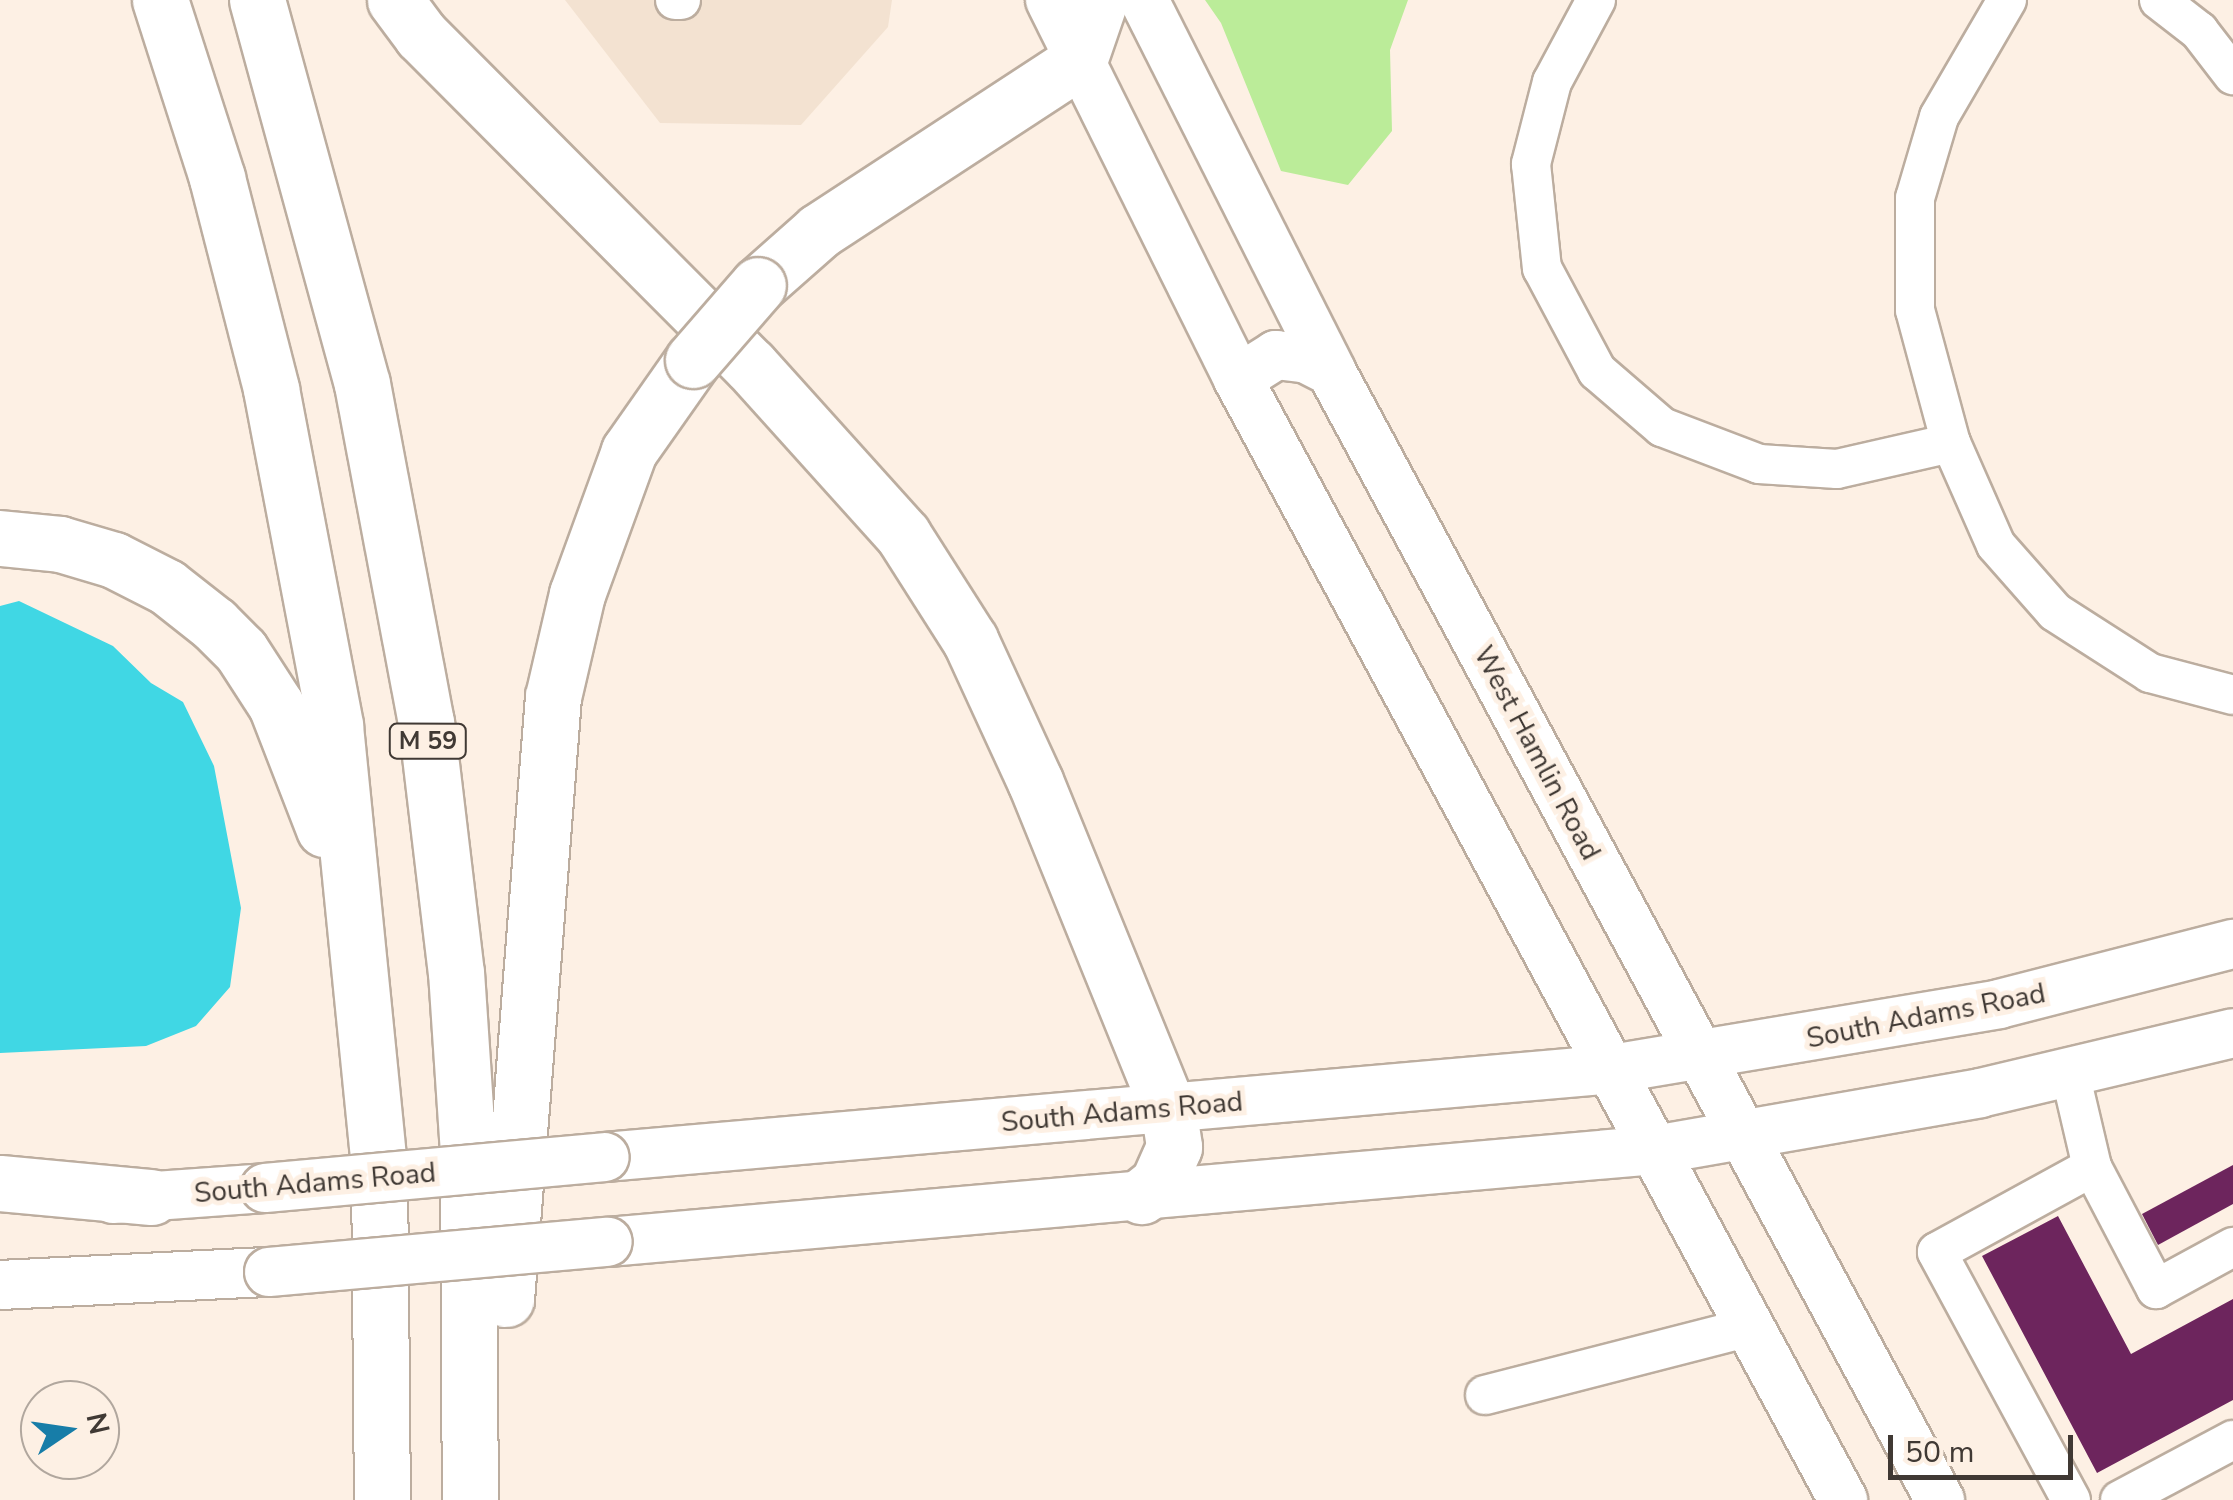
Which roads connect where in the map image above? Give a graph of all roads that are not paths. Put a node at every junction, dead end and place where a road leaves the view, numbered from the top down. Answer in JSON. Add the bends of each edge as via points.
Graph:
{"nodes":[{"id":1,"x":160,"y":0,"type":"edge"},
{"id":2,"x":257,"y":0,"type":"edge"},
{"id":3,"x":396,"y":0,"type":"edge"},
{"id":4,"x":1050,"y":0,"type":"edge"},
{"id":5,"x":1100,"y":0,"type":"edge"},
{"id":6,"x":1144,"y":0,"type":"edge"},
{"id":7,"x":1596,"y":0,"type":"edge"},
{"id":8,"x":2007,"y":0,"type":"edge"},
{"id":9,"x":2159,"y":0,"type":"edge"},
{"id":10,"x":1079,"y":61,"type":"junction"},
{"id":11,"x":2233,"y":75,"type":"edge"},
{"id":12,"x":1330,"y":371,"type":"junction"},
{"id":13,"x":1238,"y":379,"type":"junction"},
{"id":14,"x":1951,"y":442,"type":"junction"},
{"id":15,"x":0,"y":538,"type":"edge"},
{"id":16,"x":2233,"y":695,"type":"edge"},
{"id":17,"x":2233,"y":944,"type":"edge"},
{"id":18,"x":370,"y":1027,"type":"junction"},
{"id":19,"x":2233,"y":1033,"type":"edge"},
{"id":20,"x":1701,"y":1057,"type":"junction"},
{"id":21,"x":1612,"y":1069,"type":"junction"},
{"id":22,"x":2070,"y":1073,"type":"junction"},
{"id":23,"x":1168,"y":1108,"type":"junction"},
{"id":24,"x":1744,"y":1137,"type":"junction"},
{"id":25,"x":1655,"y":1150,"type":"junction"},
{"id":26,"x":2092,"y":1167,"type":"junction"},
{"id":27,"x":0,"y":1183,"type":"edge"},
{"id":28,"x":1142,"y":1196,"type":"junction"},
{"id":29,"x":150,"y":1197,"type":"junction"},
{"id":30,"x":0,"y":1201,"type":"edge"},
{"id":31,"x":2233,"y":1248,"type":"edge"},
{"id":32,"x":0,"y":1286,"type":"edge"},
{"id":33,"x":1750,"y":1327,"type":"junction"},
{"id":34,"x":1485,"y":1395,"type":"dead end"},
{"id":35,"x":2233,"y":1440,"type":"edge"},
{"id":36,"x":382,"y":1500,"type":"edge"},
{"id":37,"x":470,"y":1500,"type":"edge"},
{"id":38,"x":479,"y":1500,"type":"edge"},
{"id":39,"x":1844,"y":1500,"type":"edge"},
{"id":40,"x":1940,"y":1500,"type":"edge"},
{"id":41,"x":2071,"y":1500,"type":"edge"},
{"id":42,"x":2120,"y":1500,"type":"edge"}],
"edges":[{"from":1,"to":18,"type":"highway","via":[[244,278],[308,562],[348,817]]},
{"from":2,"to":37,"type":"highway","number":"M 59","via":[[362,384],[426,722],[456,972],[468,1151]]},
{"from":3,"to":23,"type":"highway","via":[[421,35],[750,366],[903,534],[970,640],[1036,781]]},
{"from":4,"to":10,"type":"main road"},
{"from":5,"to":10,"type":"highway"},
{"from":6,"to":12,"type":"main road","name":"West Hamlin Road"},
{"from":7,"to":14,"type":"street","via":[[1536,126],[1531,183],[1535,241],[1547,282],[1597,370],[1662,427],[1759,464],[1837,470]]},
{"from":8,"to":14,"type":"street","via":[[1938,118],[1914,198],[1915,310]]},
{"from":9,"to":11,"type":"street","via":[[2198,31]]},
{"from":10,"to":13,"type":"main road"},
{"from":10,"to":38,"type":"highway","bridge":true,"via":[[819,231],[758,284],[693,360],[621,470],[577,594],[553,697],[514,1237]]},
{"from":12,"to":13,"type":"main road","via":[[1276,354]]},
{"from":12,"to":20,"type":"main road","name":"West Hamlin Road"},
{"from":13,"to":21,"type":"main road"},
{"from":14,"to":16,"type":"street","via":[[1996,545],[2055,612],[2123,660],[2180,684]]},
{"from":15,"to":18,"type":"highway","via":[[60,544],[114,560],[190,604],[241,651],[276,705],[311,783]]},
{"from":17,"to":20,"type":"main road","name":"South Adams Road","via":[[1999,1004]]},
{"from":18,"to":36,"type":"highway","via":[[382,1240]]},
{"from":19,"to":22,"type":"main road"},
{"from":20,"to":21,"type":"main road","name":"South Adams Road"},
{"from":20,"to":24,"type":"main road","name":"West Hamlin Road"},
{"from":21,"to":23,"type":"main road","name":"South Adams Road"},
{"from":21,"to":25,"type":"main road"},
{"from":22,"to":24,"type":"main road"},
{"from":22,"to":26,"type":"street"},
{"from":23,"to":28,"type":"highway","via":[[1174,1148],[1158,1183]]},
{"from":23,"to":29,"type":"main road","name":"South Adams Road","bridge":true},
{"from":24,"to":25,"type":"main road"},
{"from":24,"to":40,"type":"main road","name":"West Hamlin Road"},
{"from":25,"to":28,"type":"main road"},
{"from":25,"to":33,"type":"main road"},
{"from":26,"to":31,"type":"street","via":[[2156,1289]]},
{"from":26,"to":41,"type":"street","via":[[1937,1252]]},
{"from":27,"to":29,"type":"highway"},
{"from":28,"to":32,"type":"main road","bridge":true,"via":[[269,1272]]},
{"from":29,"to":30,"type":"main road","name":"South Adams Road"},
{"from":33,"to":34,"type":"street"},
{"from":33,"to":39,"type":"main road"},
{"from":35,"to":42,"type":"street"}]}
